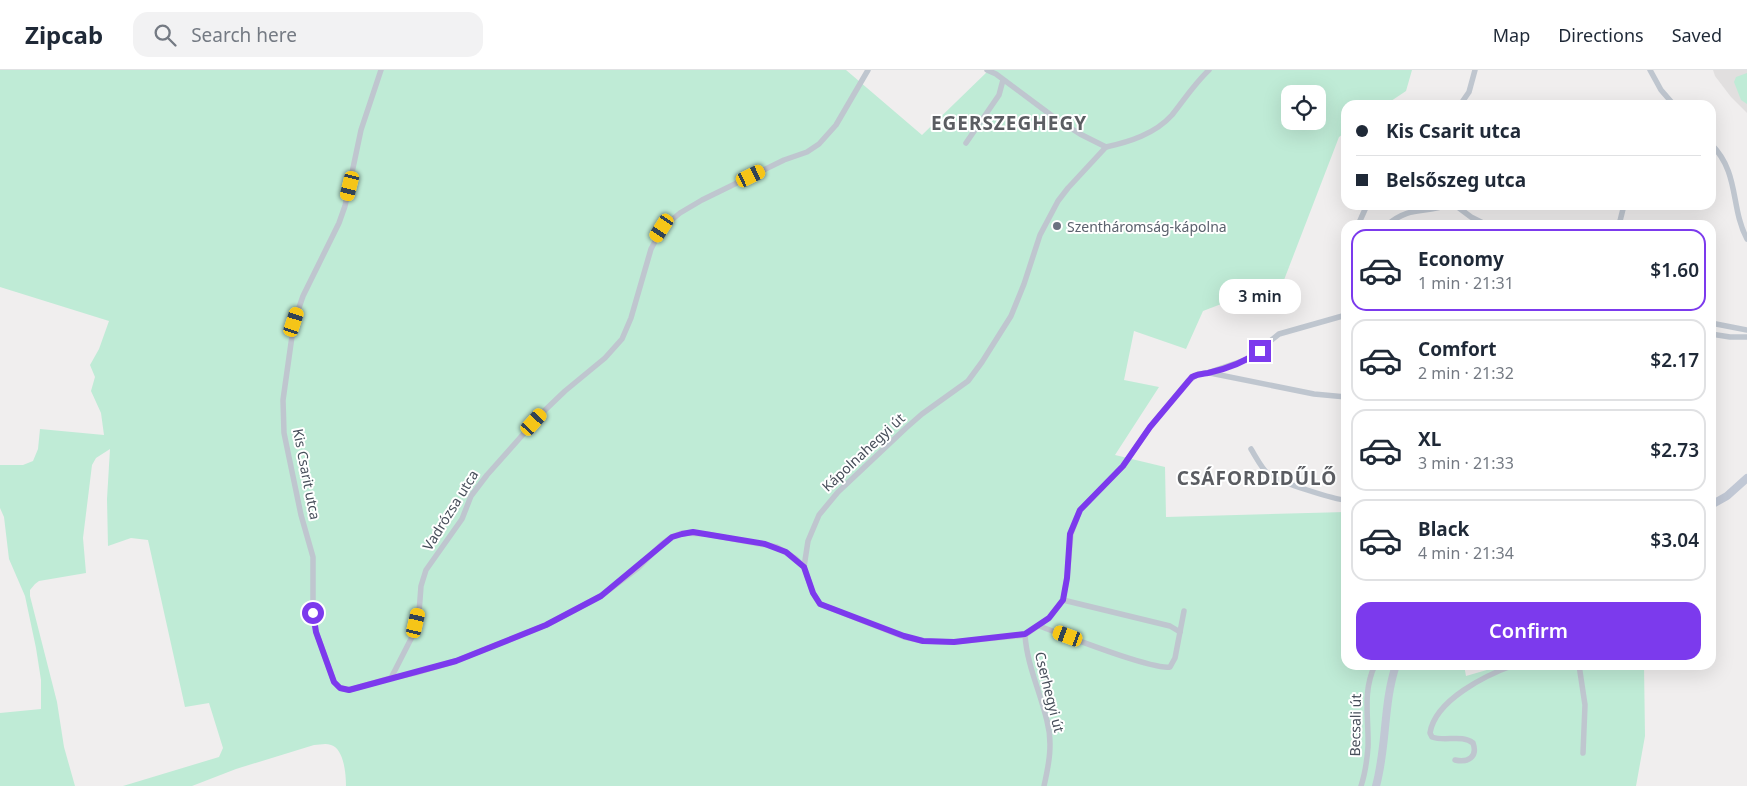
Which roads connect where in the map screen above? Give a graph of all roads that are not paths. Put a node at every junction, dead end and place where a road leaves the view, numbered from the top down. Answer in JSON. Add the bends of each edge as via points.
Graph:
{"nodes":[{"id":1,"x":381,"y":70,"type":"edge"},
{"id":2,"x":868,"y":70,"type":"edge"},
{"id":3,"x":987,"y":70,"type":"edge"},
{"id":4,"x":1209,"y":70,"type":"edge"},
{"id":5,"x":1476,"y":70,"type":"edge"},
{"id":6,"x":1650,"y":70,"type":"edge"},
{"id":7,"x":1004,"y":80,"type":"junction"},
{"id":8,"x":1463,"y":100,"type":"edge"},
{"id":9,"x":1670,"y":100,"type":"edge"},
{"id":10,"x":966,"y":143,"type":"dead end"},
{"id":11,"x":1106,"y":147,"type":"junction"},
{"id":12,"x":1716,"y":150,"type":"edge"},
{"id":13,"x":1419,"y":210,"type":"edge"},
{"id":14,"x":1462,"y":210,"type":"edge"},
{"id":15,"x":1471,"y":217,"type":"junction"},
{"id":16,"x":1394,"y":220,"type":"edge"},
{"id":17,"x":1470,"y":220,"type":"edge"},
{"id":18,"x":1477,"y":220,"type":"edge"},
{"id":19,"x":1747,"y":239,"type":"edge"},
{"id":20,"x":1341,"y":316,"type":"edge"},
{"id":21,"x":1716,"y":324,"type":"edge"},
{"id":22,"x":1747,"y":330,"type":"edge"},
{"id":23,"x":1716,"y":335,"type":"edge"},
{"id":24,"x":1747,"y":337,"type":"edge"},
{"id":25,"x":1208,"y":373,"type":"junction"},
{"id":26,"x":1341,"y":397,"type":"edge"},
{"id":27,"x":1251,"y":450,"type":"dead end"},
{"id":28,"x":1747,"y":478,"type":"edge"},
{"id":29,"x":1341,"y":499,"type":"edge"},
{"id":30,"x":1716,"y":503,"type":"edge"},
{"id":31,"x":804,"y":567,"type":"junction"},
{"id":32,"x":1063,"y":600,"type":"junction"},
{"id":33,"x":1184,"y":611,"type":"dead end"},
{"id":34,"x":1039,"y":626,"type":"junction"},
{"id":35,"x":1180,"y":632,"type":"junction"},
{"id":36,"x":1025,"y":634,"type":"junction"},
{"id":37,"x":1373,"y":670,"type":"edge"},
{"id":38,"x":1395,"y":670,"type":"edge"},
{"id":39,"x":1502,"y":670,"type":"edge"},
{"id":40,"x":1581,"y":670,"type":"edge"},
{"id":41,"x":391,"y":678,"type":"junction"},
{"id":42,"x":1583,"y":753,"type":"dead end"},
{"id":43,"x":1455,"y":760,"type":"dead end"},
{"id":44,"x":1044,"y":786,"type":"edge"},
{"id":45,"x":1361,"y":786,"type":"edge"},
{"id":46,"x":1376,"y":786,"type":"edge"}],
"edges":[{"from":1,"to":41,"type":"street","name":"Kis Csarit utca","via":[[361,130],[345,206],[294,322],[283,400],[284,433],[313,557],[316,632],[330,673],[340,688],[349,690]]},
{"from":2,"to":41,"type":"street","name":"Vadrózsa utca","via":[[836,125],[819,144],[702,200],[662,228],[651,249],[622,339],[542,413],[487,475],[471,496],[462,519],[426,570],[414,633]]},
{"from":3,"to":7,"type":"street"},
{"from":4,"to":11,"type":"street","via":[[1162,125],[1134,140]]},
{"from":5,"to":8,"type":"street"},
{"from":6,"to":9,"type":"street"},
{"from":7,"to":10,"type":"street","via":[[999,95]]},
{"from":7,"to":11,"type":"street","via":[[1080,134]]},
{"from":11,"to":31,"type":"street","name":"Kápolnahegyi út","via":[[1058,202],[1040,235],[1011,316],[982,362],[968,381],[922,414],[826,504],[812,528]]},
{"from":12,"to":19,"type":"street","via":[[1729,171]]},
{"from":13,"to":16,"type":"street"},
{"from":14,"to":15,"type":"street"},
{"from":15,"to":17,"type":"street"},
{"from":15,"to":18,"type":"street"},
{"from":20,"to":25,"type":"street","name":"Kápolnahegyi út","via":[[1279,334],[1248,359]]},
{"from":21,"to":22,"type":"street"},
{"from":23,"to":24,"type":"street"},
{"from":25,"to":26,"type":"street"},
{"from":25,"to":32,"type":"street","name":"Kápolnahegyi út","via":[[1198,374],[1188,381],[1123,466],[1080,510],[1070,534]]},
{"from":27,"to":29,"type":"street","via":[[1269,474],[1278,480]]},
{"from":28,"to":30,"type":"main road"},
{"from":31,"to":36,"type":"street","name":"Kápolnahegyi út","via":[[820,604],[904,636],[941,642]]},
{"from":31,"to":41,"type":"street","name":"Kis Csarit utca","via":[[777,547],[706,534],[682,534],[672,537],[601,596],[546,625],[456,661]]},
{"from":32,"to":34,"type":"street","name":"Kápolnahegyi út"},
{"from":32,"to":35,"type":"street","via":[[1170,626]]},
{"from":33,"to":35,"type":"street"},
{"from":34,"to":35,"type":"street","via":[[1166,668],[1175,658]]},
{"from":34,"to":36,"type":"street","name":"Kápolnahegyi út"},
{"from":36,"to":44,"type":"street","name":"Cserhegyi út","via":[[1029,666],[1048,728],[1050,757]]},
{"from":37,"to":45,"type":"street","name":"Becsali út","via":[[1368,685],[1368,746]]},
{"from":38,"to":46,"type":"main road","name":"Becsali út"},
{"from":39,"to":43,"type":"street","via":[[1462,691],[1433,721],[1432,738],[1464,739],[1473,743],[1471,758]]},
{"from":40,"to":42,"type":"street","via":[[1585,705]]}]}
